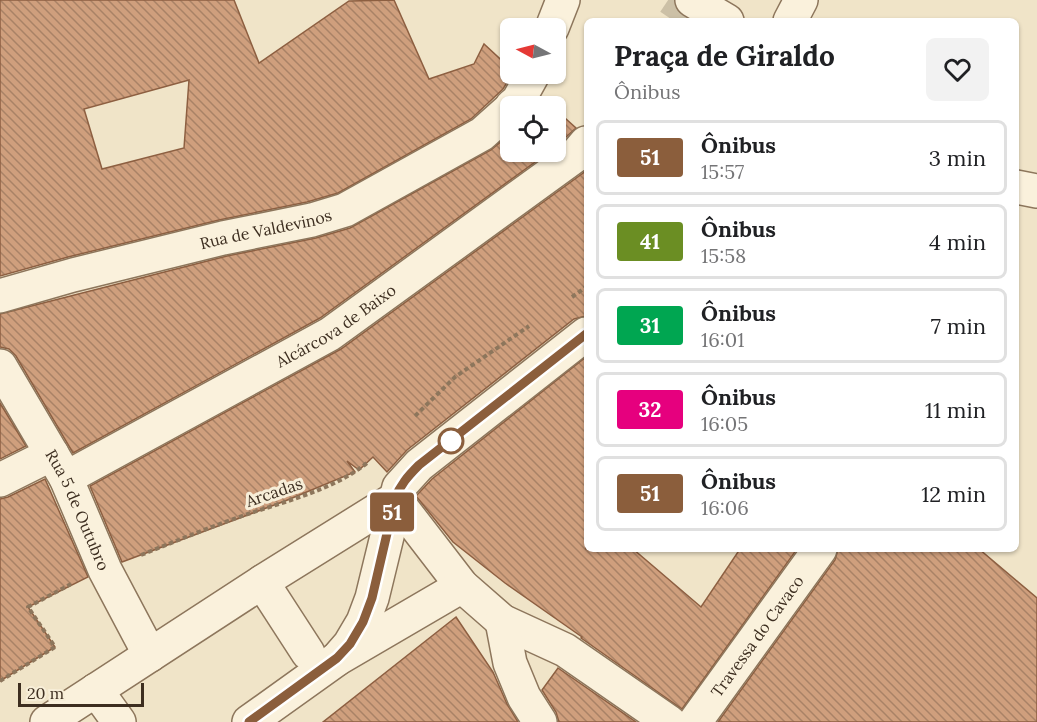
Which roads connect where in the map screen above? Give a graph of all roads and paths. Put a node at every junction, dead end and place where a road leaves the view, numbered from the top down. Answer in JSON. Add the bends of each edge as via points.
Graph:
{"nodes":[{"id":1,"x":563,"y":0,"type":"edge"},
{"id":2,"x":692,"y":0,"type":"edge"},
{"id":3,"x":801,"y":0,"type":"edge"},
{"id":4,"x":556,"y":18,"type":"edge"},
{"id":5,"x":722,"y":18,"type":"edge"},
{"id":6,"x":792,"y":18,"type":"edge"},
{"id":7,"x":500,"y":118,"type":"edge"},
{"id":8,"x":584,"y":145,"type":"edge"},
{"id":9,"x":1019,"y":188,"type":"edge"},
{"id":10,"x":1037,"y":191,"type":"edge"},
{"id":11,"x":584,"y":288,"type":"edge"},
{"id":12,"x":0,"y":296,"type":"edge"},
{"id":13,"x":568,"y":299,"type":"dead end"},
{"id":14,"x":533,"y":324,"type":"dead end"},
{"id":15,"x":584,"y":336,"type":"edge"},
{"id":16,"x":0,"y":366,"type":"edge"},
{"id":17,"x":412,"y":418,"type":"dead end"},
{"id":18,"x":369,"y":462,"type":"dead end"},
{"id":19,"x":59,"y":466,"type":"junction"},
{"id":20,"x":0,"y":480,"type":"edge"},
{"id":21,"x":401,"y":488,"type":"junction"},
{"id":22,"x":818,"y":552,"type":"edge"},
{"id":23,"x":105,"y":570,"type":"junction"},
{"id":24,"x":262,"y":582,"type":"junction"},
{"id":25,"x":462,"y":586,"type":"junction"},
{"id":26,"x":502,"y":621,"type":"junction"},
{"id":27,"x":150,"y":655,"type":"junction"},
{"id":28,"x":323,"y":656,"type":"junction"},
{"id":29,"x":0,"y":681,"type":"edge"},
{"id":30,"x":96,"y":690,"type":"junction"},
{"id":31,"x":47,"y":722,"type":"edge"},
{"id":32,"x":119,"y":722,"type":"edge"},
{"id":33,"x":249,"y":722,"type":"edge"},
{"id":34,"x":540,"y":722,"type":"edge"},
{"id":35,"x":669,"y":722,"type":"edge"},
{"id":36,"x":695,"y":722,"type":"edge"}],
"edges":[{"from":1,"to":4,"type":"street"},
{"from":2,"to":5,"type":"street"},
{"from":3,"to":6,"type":"street"},
{"from":7,"to":12,"type":"street","name":"Rua de Valdevinos","via":[[482,134],[345,210],[73,274]]},
{"from":8,"to":19,"type":"street","name":"Alcárcova de Baixo","via":[[575,156],[330,334]]},
{"from":9,"to":10,"type":"street"},
{"from":11,"to":13,"type":"path"},
{"from":14,"to":17,"type":"path","via":[[455,377]]},
{"from":15,"to":21,"type":"street","via":[[419,465]]},
{"from":16,"to":19,"type":"street","name":"Rua 5 de Outubro"},
{"from":18,"to":23,"type":"path","name":"Arcadas","via":[[318,489]]},
{"from":19,"to":20,"type":"street","name":"Alcárcova de Baixo"},
{"from":19,"to":23,"type":"street","name":"Rua 5 de Outubro"},
{"from":21,"to":24,"type":"street"},
{"from":21,"to":25,"type":"street"},
{"from":21,"to":28,"type":"street","via":[[369,606],[357,633]]},
{"from":22,"to":36,"type":"street","name":"Travessa do Cavaco"},
{"from":23,"to":27,"type":"street","name":"Rua 5 de Outubro"},
{"from":23,"to":29,"type":"path","name":"Arcadas","via":[[28,607],[56,646]]},
{"from":24,"to":27,"type":"street"},
{"from":24,"to":28,"type":"street"},
{"from":25,"to":26,"type":"street"},
{"from":25,"to":28,"type":"street"},
{"from":26,"to":34,"type":"street","via":[[510,663],[524,698]]},
{"from":26,"to":35,"type":"street","via":[[565,650]]},
{"from":27,"to":30,"type":"street"},
{"from":28,"to":33,"type":"street"},
{"from":30,"to":31,"type":"street"},
{"from":30,"to":32,"type":"street"}]}
